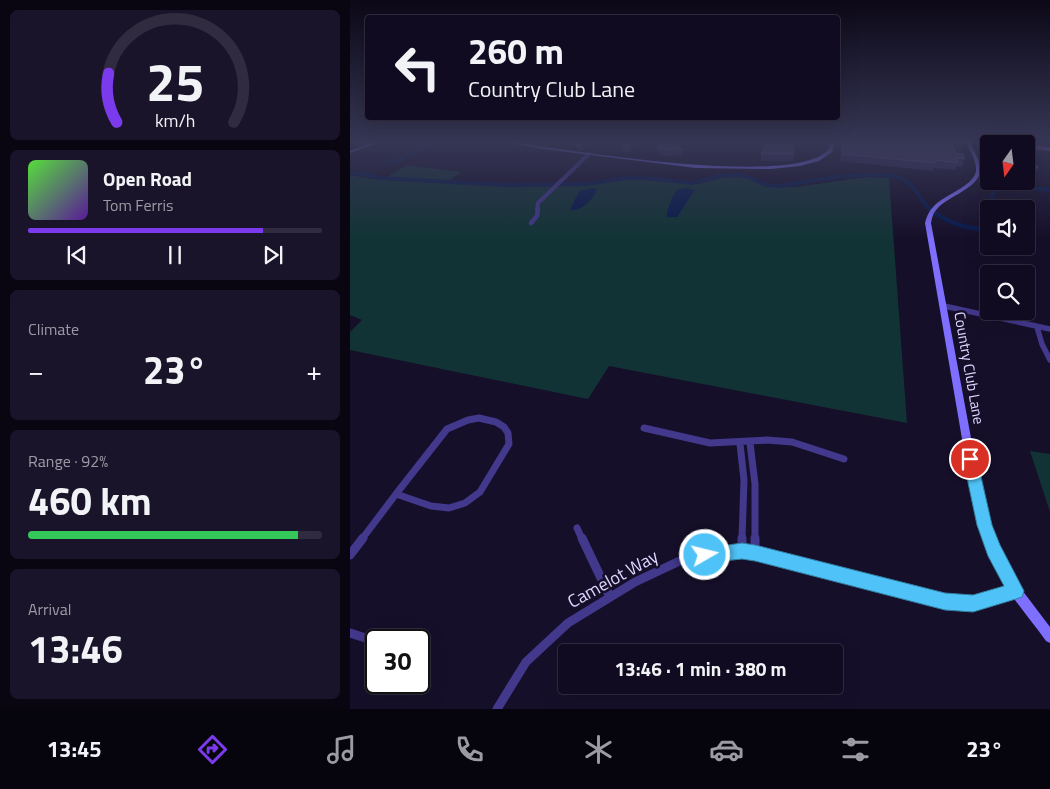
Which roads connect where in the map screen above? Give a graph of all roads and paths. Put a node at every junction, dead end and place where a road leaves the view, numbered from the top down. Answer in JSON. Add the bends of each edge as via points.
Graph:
{"nodes":[{"id":1,"x":567,"y":174,"type":"edge"},
{"id":2,"x":978,"y":174,"type":"edge"},
{"id":3,"x":531,"y":223,"type":"dead end"},
{"id":4,"x":944,"y":306,"type":"junction"},
{"id":5,"x":1037,"y":327,"type":"junction"},
{"id":6,"x":1050,"y":329,"type":"edge"},
{"id":7,"x":1050,"y":360,"type":"edge"},
{"id":8,"x":644,"y":428,"type":"dead end"},
{"id":9,"x":750,"y":443,"type":"junction"},
{"id":10,"x":740,"y":444,"type":"junction"},
{"id":11,"x":844,"y":459,"type":"dead end"},
{"id":12,"x":396,"y":494,"type":"junction"},
{"id":13,"x":577,"y":528,"type":"dead end"},
{"id":14,"x":742,"y":551,"type":"junction"},
{"id":15,"x":755,"y":553,"type":"junction"},
{"id":16,"x":350,"y":555,"type":"edge"},
{"id":17,"x":1016,"y":591,"type":"junction"},
{"id":18,"x":610,"y":597,"type":"junction"},
{"id":19,"x":350,"y":633,"type":"edge"},
{"id":20,"x":1050,"y":637,"type":"edge"},
{"id":21,"x":365,"y":638,"type":"edge"},
{"id":22,"x":497,"y":709,"type":"edge"}],
"edges":[{"from":1,"to":3,"type":"street","via":[[538,203]]},
{"from":2,"to":4,"type":"street","name":"Country Club Lane","via":[[970,184],[932,211],[928,223]]},
{"from":4,"to":5,"type":"street"},
{"from":4,"to":17,"type":"street","name":"Country Club Lane","via":[[977,497],[994,550]]},
{"from":5,"to":6,"type":"street"},
{"from":5,"to":7,"type":"street"},
{"from":8,"to":10,"type":"street","via":[[700,441]]},
{"from":9,"to":10,"type":"street"},
{"from":9,"to":11,"type":"street","via":[[792,441]]},
{"from":9,"to":15,"type":"street","via":[[755,476]]},
{"from":10,"to":14,"type":"street","via":[[744,480]]},
{"from":12,"to":12,"type":"street","via":[[431,506],[449,508],[465,503],[480,492],[509,444],[508,433],[496,422],[479,418],[447,429]]},
{"from":12,"to":16,"type":"street"},
{"from":13,"to":18,"type":"street"},
{"from":14,"to":15,"type":"street","name":"Camelot Way"},
{"from":14,"to":18,"type":"street","name":"Camelot Way","via":[[686,558]]},
{"from":15,"to":17,"type":"street","name":"Camelot Way","via":[[945,601],[973,603]]},
{"from":17,"to":20,"type":"street","name":"Country Club Lane"},
{"from":18,"to":22,"type":"street","name":"Camelot Way","via":[[568,623],[526,662]]},
{"from":19,"to":21,"type":"street"}]}
